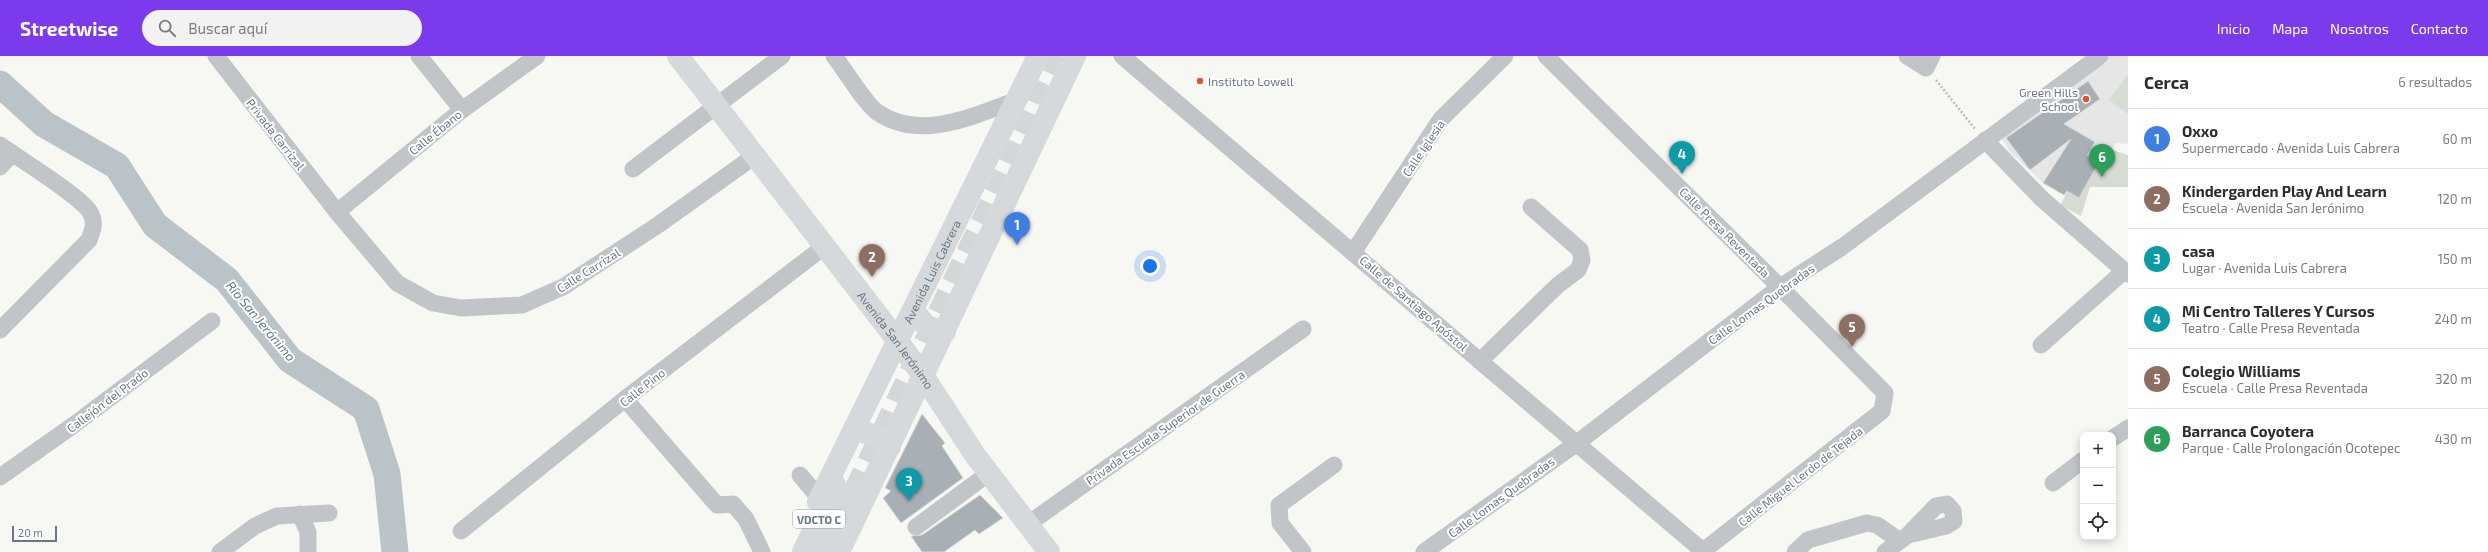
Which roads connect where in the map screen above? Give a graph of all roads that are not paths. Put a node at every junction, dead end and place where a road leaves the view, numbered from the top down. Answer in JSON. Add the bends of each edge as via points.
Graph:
{"nodes":[{"id":1,"x":216,"y":56,"type":"edge"},
{"id":2,"x":419,"y":56,"type":"edge"},
{"id":3,"x":537,"y":56,"type":"edge"},
{"id":4,"x":678,"y":56,"type":"edge"},
{"id":5,"x":782,"y":56,"type":"edge"},
{"id":6,"x":834,"y":56,"type":"edge"},
{"id":7,"x":1038,"y":56,"type":"edge"},
{"id":8,"x":1075,"y":56,"type":"edge"},
{"id":9,"x":1122,"y":56,"type":"edge"},
{"id":10,"x":1505,"y":56,"type":"edge"},
{"id":11,"x":1546,"y":56,"type":"edge"},
{"id":12,"x":1907,"y":56,"type":"edge"},
{"id":13,"x":2100,"y":56,"type":"edge"},
{"id":14,"x":1929,"y":62,"type":"edge"},
{"id":15,"x":1017,"y":100,"type":"junction"},
{"id":16,"x":717,"y":105,"type":"junction"},
{"id":17,"x":462,"y":110,"type":"junction"},
{"id":18,"x":1985,"y":140,"type":"junction"},
{"id":19,"x":6,"y":149,"type":"edge"},
{"id":20,"x":756,"y":155,"type":"junction"},
{"id":21,"x":0,"y":166,"type":"edge"},
{"id":22,"x":633,"y":169,"type":"dead end"},
{"id":23,"x":1531,"y":207,"type":"dead end"},
{"id":24,"x":337,"y":212,"type":"junction"},
{"id":25,"x":825,"y":246,"type":"junction"},
{"id":26,"x":1354,"y":251,"type":"junction"},
{"id":27,"x":2126,"y":273,"type":"edge"},
{"id":28,"x":1780,"y":287,"type":"junction"},
{"id":29,"x":913,"y":310,"type":"junction"},
{"id":30,"x":212,"y":321,"type":"dead end"},
{"id":31,"x":1303,"y":329,"type":"dead end"},
{"id":32,"x":0,"y":330,"type":"edge"},
{"id":33,"x":945,"y":332,"type":"junction"},
{"id":34,"x":897,"y":340,"type":"junction"},
{"id":35,"x":2041,"y":345,"type":"dead end"},
{"id":36,"x":1480,"y":360,"type":"junction"},
{"id":37,"x":924,"y":377,"type":"junction"},
{"id":38,"x":1885,"y":393,"type":"joint"},
{"id":39,"x":626,"y":399,"type":"junction"},
{"id":40,"x":2128,"y":428,"type":"edge"},
{"id":41,"x":854,"y":429,"type":"junction"},
{"id":42,"x":2116,"y":436,"type":"edge"},
{"id":43,"x":1577,"y":443,"type":"junction"},
{"id":44,"x":890,"y":447,"type":"junction"},
{"id":45,"x":2080,"y":462,"type":"edge"},
{"id":46,"x":1334,"y":465,"type":"dead end"},
{"id":47,"x":989,"y":473,"type":"junction"},
{"id":48,"x":800,"y":475,"type":"dead end"},
{"id":49,"x":0,"y":476,"type":"edge"},
{"id":50,"x":2053,"y":483,"type":"dead end"},
{"id":51,"x":836,"y":492,"type":"junction"},
{"id":52,"x":329,"y":513,"type":"dead end"},
{"id":53,"x":300,"y":514,"type":"junction"},
{"id":54,"x":1028,"y":524,"type":"junction"},
{"id":55,"x":916,"y":527,"type":"dead end"},
{"id":56,"x":461,"y":531,"type":"dead end"},
{"id":57,"x":220,"y":552,"type":"edge"},
{"id":58,"x":308,"y":552,"type":"edge"},
{"id":59,"x":762,"y":552,"type":"edge"},
{"id":60,"x":794,"y":552,"type":"edge"},
{"id":61,"x":803,"y":552,"type":"edge"},
{"id":62,"x":825,"y":552,"type":"edge"},
{"id":63,"x":839,"y":552,"type":"edge"},
{"id":64,"x":1050,"y":552,"type":"edge"},
{"id":65,"x":1303,"y":552,"type":"edge"},
{"id":66,"x":1424,"y":552,"type":"edge"},
{"id":67,"x":1704,"y":552,"type":"edge"},
{"id":68,"x":1795,"y":552,"type":"edge"},
{"id":69,"x":1885,"y":552,"type":"edge"}],
"edges":[{"from":1,"to":24,"type":"street","name":"Privada Carrizal"},
{"from":2,"to":17,"type":"street"},
{"from":3,"to":17,"type":"street","name":"Calle Ébano"},
{"from":4,"to":16,"type":"main road","name":"Avenida San Jerónimo"},
{"from":5,"to":16,"type":"street"},
{"from":6,"to":15,"type":"street","via":[[876,112],[908,126],[953,123]]},
{"from":7,"to":15,"type":"main road","name":"Avenida Luis Cabrera"},
{"from":8,"to":33,"type":"main road"},
{"from":9,"to":26,"type":"street","name":"Calle de Santiago Apóstol"},
{"from":10,"to":26,"type":"street","name":"Calle Iglesia","via":[[1441,119]]},
{"from":11,"to":28,"type":"street","name":"Calle Presa Reventada"},
{"from":12,"to":14,"type":"street"},
{"from":13,"to":18,"type":"street","name":"Calle Lomas Quebradas"},
{"from":15,"to":29,"type":"main road","name":"Avenida Luis Cabrera"},
{"from":16,"to":20,"type":"main road","name":"Avenida San Jerónimo"},
{"from":16,"to":22,"type":"street"},
{"from":17,"to":24,"type":"street","name":"Calle Ébano"},
{"from":18,"to":27,"type":"street","via":[[2042,199]]},
{"from":18,"to":28,"type":"street","name":"Calle Lomas Quebradas","via":[[1842,247]]},
{"from":19,"to":21,"type":"street"},
{"from":19,"to":32,"type":"street","via":[[59,185],[91,212],[94,225],[89,240]]},
{"from":20,"to":24,"type":"street","name":"Calle Carrizal","via":[[658,226],[563,287],[522,305],[461,308],[433,303],[397,283]]},
{"from":20,"to":25,"type":"main road","name":"Avenida San Jerónimo"},
{"from":23,"to":36,"type":"street","via":[[1580,250],[1582,260],[1578,270],[1558,285]]},
{"from":25,"to":34,"type":"main road","name":"Avenida San Jerónimo"},
{"from":25,"to":39,"type":"street","name":"Calle Pino"},
{"from":26,"to":36,"type":"street","name":"Calle de Santiago Apóstol"},
{"from":27,"to":35,"type":"street"},
{"from":28,"to":38,"type":"street","name":"Calle Presa Reventada"},
{"from":28,"to":43,"type":"street","name":"Calle Lomas Quebradas"},
{"from":29,"to":33,"type":"main road","via":[[926,326]]},
{"from":29,"to":34,"type":"main road","name":"Avenida Luis Cabrera"},
{"from":30,"to":49,"type":"street","name":"Callejón del Prado"},
{"from":31,"to":54,"type":"street","name":"Privada Escuela Superior de Guerra"},
{"from":33,"to":37,"type":"main road"},
{"from":34,"to":37,"type":"main road","name":"Avenida San Jerónimo"},
{"from":34,"to":41,"type":"main road","name":"Avenida Luis Cabrera"},
{"from":36,"to":43,"type":"street","name":"Calle de Santiago Apóstol"},
{"from":37,"to":44,"type":"main road"},
{"from":37,"to":47,"type":"main road","name":"Avenida San Jerónimo"},
{"from":38,"to":67,"type":"street","name":"Calle Miguel Lerdo de Tejada","via":[[1882,411]]},
{"from":39,"to":56,"type":"street","name":"Calle Pino"},
{"from":39,"to":59,"type":"street","via":[[717,505],[733,504],[746,519]]},
{"from":40,"to":42,"type":"street"},
{"from":41,"to":44,"type":"main road","via":[[873,434]]},
{"from":41,"to":51,"type":"main road","name":"Avenida Luis Cabrera"},
{"from":43,"to":66,"type":"street","name":"Calle Lomas Quebradas"},
{"from":43,"to":67,"type":"street","name":"Calle de Santiago Apóstol"},
{"from":44,"to":63,"type":"main road"},
{"from":45,"to":50,"type":"street"},
{"from":46,"to":65,"type":"street","via":[[1279,505],[1280,523]]},
{"from":47,"to":54,"type":"main road","name":"Avenida San Jerónimo"},
{"from":47,"to":55,"type":"street"},
{"from":48,"to":51,"type":"street"},
{"from":51,"to":60,"type":"main road","name":"Avenida Luis Cabrera"},
{"from":51,"to":61,"type":"main road","number":"VDCTO C"},
{"from":51,"to":62,"type":"main road","number":"VDCTO C"},
{"from":52,"to":53,"type":"street"},
{"from":53,"to":57,"type":"street","via":[[278,516],[255,526]]},
{"from":53,"to":58,"type":"street","via":[[308,532]]},
{"from":54,"to":64,"type":"main road","name":"Avenida San Jerónimo"},
{"from":68,"to":69,"type":"street","via":[[1808,540],[1867,523],[1904,538]]}]}
